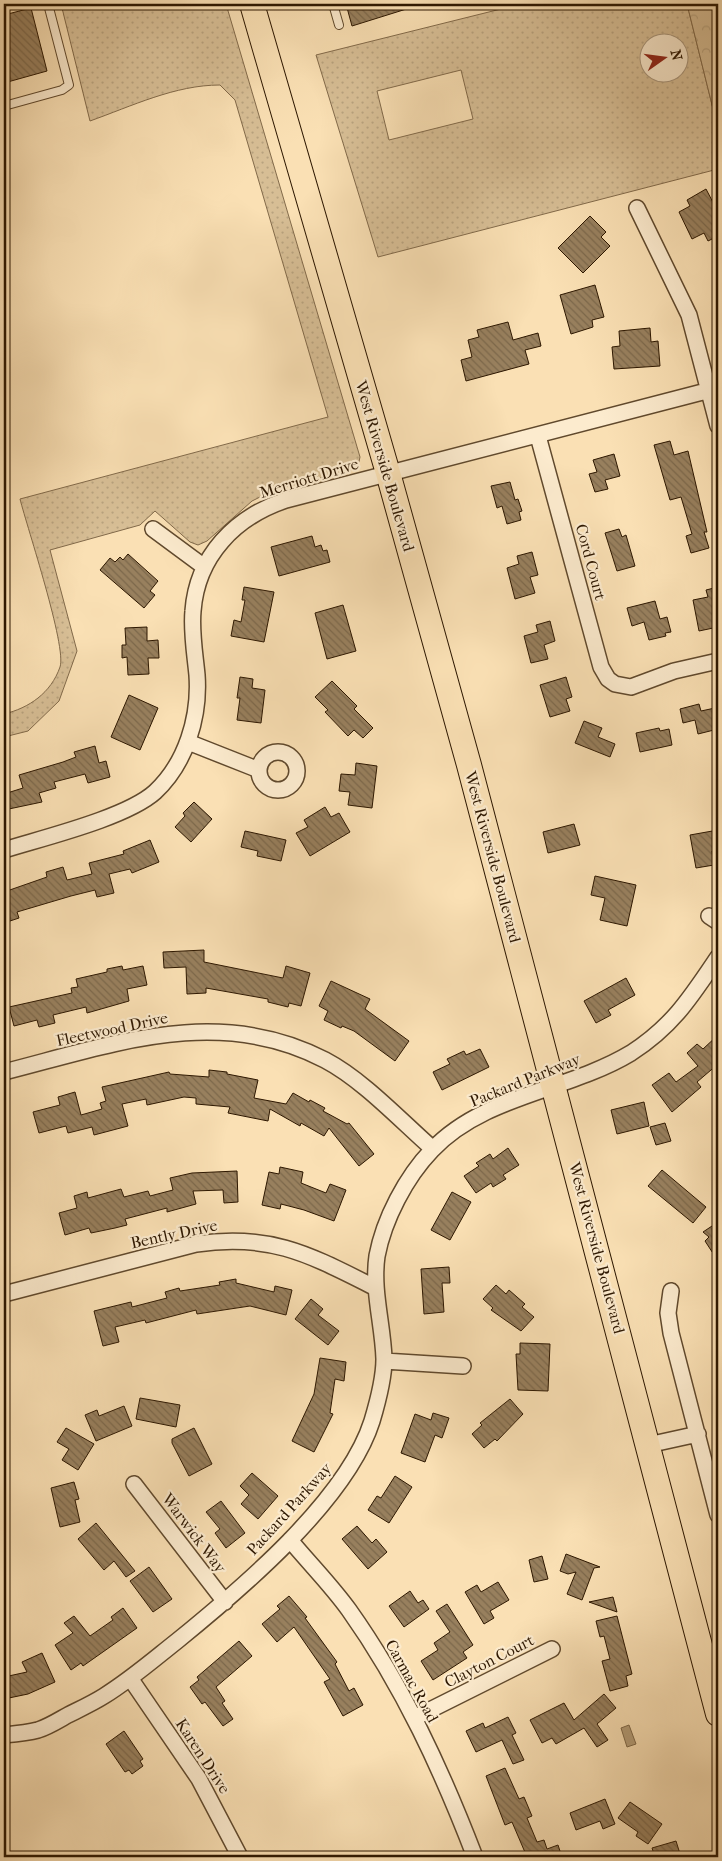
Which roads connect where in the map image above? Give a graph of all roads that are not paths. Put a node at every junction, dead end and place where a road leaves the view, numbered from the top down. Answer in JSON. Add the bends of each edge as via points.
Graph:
{"nodes":[{"id":1,"x":48,"y":4,"type":"edge"},
{"id":2,"x":252,"y":4,"type":"edge"},
{"id":3,"x":333,"y":4,"type":"edge"},
{"id":4,"x":339,"y":25,"type":"dead end"},
{"id":5,"x":4,"y":106,"type":"edge"},
{"id":6,"x":637,"y":208,"type":"dead end"},
{"id":7,"x":713,"y":389,"type":"edge"},
{"id":8,"x":718,"y":426,"type":"edge"},
{"id":9,"x":538,"y":436,"type":"junction"},
{"id":10,"x":388,"y":473,"type":"junction"},
{"id":11,"x":153,"y":528,"type":"dead end"},
{"id":12,"x":203,"y":566,"type":"junction"},
{"id":13,"x":718,"y":661,"type":"edge"},
{"id":14,"x":188,"y":742,"type":"junction"},
{"id":15,"x":259,"y":770,"type":"dead end"},
{"id":16,"x":4,"y":850,"type":"edge"},
{"id":17,"x":718,"y":956,"type":"edge"},
{"id":18,"x":4,"y":1072,"type":"edge"},
{"id":19,"x":555,"y":1086,"type":"junction"},
{"id":20,"x":433,"y":1149,"type":"junction"},
{"id":21,"x":376,"y":1288,"type":"junction"},
{"id":22,"x":672,"y":1291,"type":"dead end"},
{"id":23,"x":4,"y":1294,"type":"edge"},
{"id":24,"x":384,"y":1361,"type":"junction"},
{"id":25,"x":463,"y":1366,"type":"dead end"},
{"id":26,"x":698,"y":1434,"type":"junction"},
{"id":27,"x":648,"y":1445,"type":"junction"},
{"id":28,"x":134,"y":1484,"type":"dead end"},
{"id":29,"x":718,"y":1515,"type":"edge"},
{"id":30,"x":290,"y":1540,"type":"junction"},
{"id":31,"x":225,"y":1602,"type":"junction"},
{"id":32,"x":552,"y":1649,"type":"dead end"},
{"id":33,"x":130,"y":1678,"type":"junction"},
{"id":34,"x":718,"y":1714,"type":"edge"},
{"id":35,"x":414,"y":1718,"type":"junction"},
{"id":36,"x":4,"y":1736,"type":"edge"},
{"id":37,"x":240,"y":1857,"type":"edge"},
{"id":38,"x":475,"y":1857,"type":"edge"}],
"edges":[{"from":1,"to":5,"type":"lane","via":[[69,85],[62,90]]},
{"from":2,"to":10,"type":"main road","name":"West Riverside Boulevard"},
{"from":3,"to":4,"type":"lane"},
{"from":6,"to":7,"type":"street","via":[[689,315]]},
{"from":7,"to":8,"type":"street"},
{"from":7,"to":9,"type":"street","name":"Merriott Drive"},
{"from":9,"to":10,"type":"street","name":"Merriott Drive"},
{"from":9,"to":13,"type":"street","name":"Cord Court","via":[[601,667],[608,679],[623,687],[631,687],[674,671]]},
{"from":10,"to":12,"type":"street","name":"Merriott Drive","via":[[262,509],[229,532]]},
{"from":10,"to":19,"type":"main road","name":"West Riverside Boulevard"},
{"from":11,"to":12,"type":"street"},
{"from":12,"to":14,"type":"street","name":"Merriott Drive","via":[[193,610],[197,698]]},
{"from":14,"to":15,"type":"street"},
{"from":14,"to":16,"type":"street","name":"Merriott Drive","via":[[167,779],[140,803]]},
{"from":17,"to":19,"type":"street","name":"Packard Parkway","via":[[682,1011],[657,1034],[604,1067]]},
{"from":18,"to":20,"type":"street","name":"Fleetwood Drive","via":[[147,1036],[190,1031],[256,1036],[324,1060],[352,1078]]},
{"from":19,"to":20,"type":"street","name":"Packard Parkway","via":[[478,1116]]},
{"from":19,"to":27,"type":"main road","name":"West Riverside Boulevard"},
{"from":20,"to":21,"type":"street","name":"Packard Parkway","via":[[417,1167],[386,1228],[378,1256]]},
{"from":21,"to":23,"type":"street","name":"Bently Drive","via":[[322,1261],[273,1244],[221,1240]]},
{"from":21,"to":24,"type":"street","name":"Packard Parkway"},
{"from":22,"to":26,"type":"street","via":[[668,1313],[671,1333]]},
{"from":24,"to":25,"type":"street"},
{"from":24,"to":30,"type":"street","name":"Packard Parkway","via":[[371,1423],[355,1460]]},
{"from":26,"to":27,"type":"street"},
{"from":26,"to":29,"type":"street"},
{"from":27,"to":34,"type":"main road","name":"West Riverside Boulevard"},
{"from":28,"to":31,"type":"street","name":"Warwick Way"},
{"from":30,"to":31,"type":"street","name":"Packard Parkway"},
{"from":30,"to":35,"type":"street","name":"Carmac Road","via":[[347,1608],[380,1656]]},
{"from":31,"to":33,"type":"street","name":"Packard Parkway"},
{"from":32,"to":35,"type":"street","name":"Clayton Court"},
{"from":33,"to":36,"type":"street","name":"Packard Parkway","via":[[103,1697],[38,1730]]},
{"from":33,"to":37,"type":"street","name":"Karen Drive","via":[[199,1779]]},
{"from":35,"to":38,"type":"street","name":"Carmac Road","via":[[441,1772]]}]}
